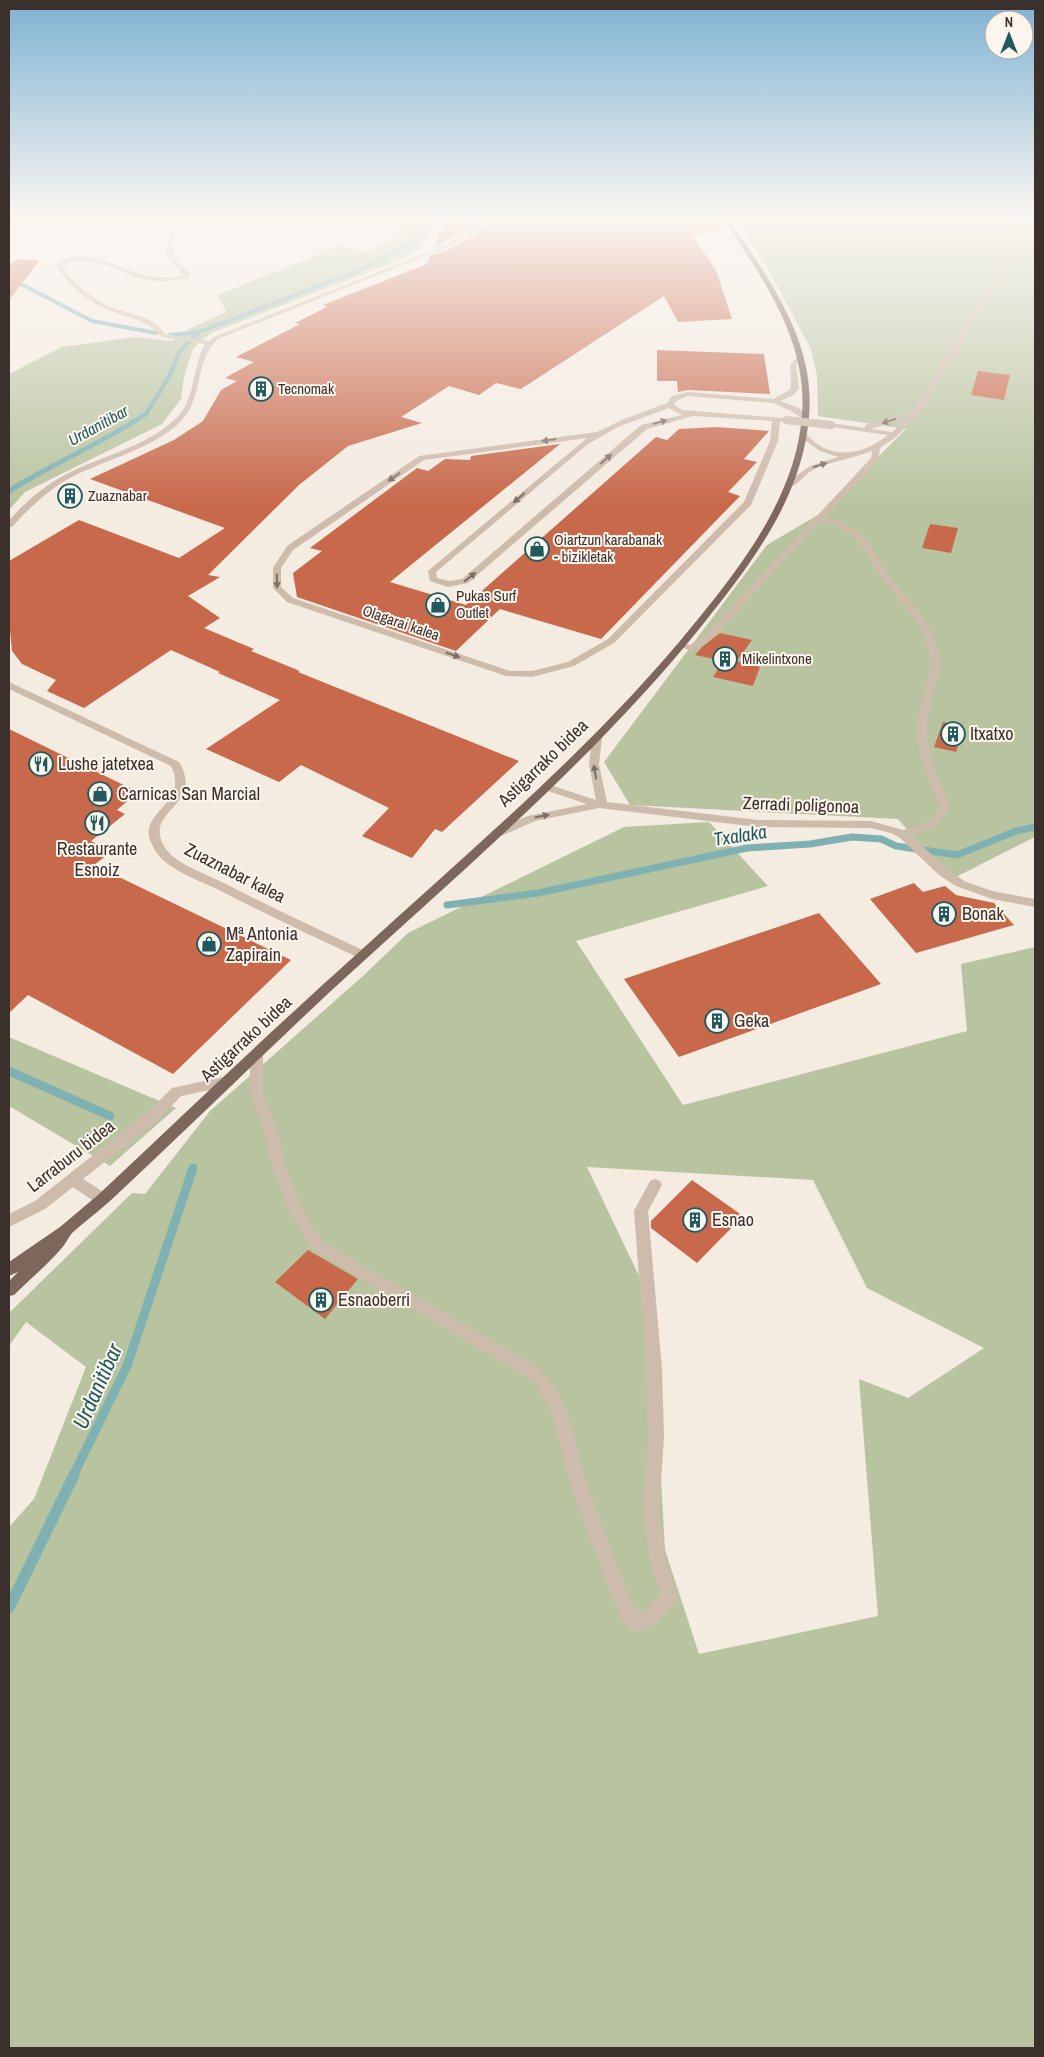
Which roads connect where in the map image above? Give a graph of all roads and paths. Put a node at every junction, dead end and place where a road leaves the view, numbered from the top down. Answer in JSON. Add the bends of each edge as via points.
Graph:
{"nodes":[{"id":1,"x":117,"y":312,"type":"edge"},
{"id":2,"x":277,"y":312,"type":"edge"},
{"id":3,"x":785,"y":312,"type":"edge"},
{"id":4,"x":977,"y":312,"type":"edge"},
{"id":5,"x":209,"y":343,"type":"junction"},
{"id":6,"x":800,"y":355,"type":"junction"},
{"id":7,"x":774,"y":401,"type":"junction"},
{"id":8,"x":670,"y":405,"type":"junction"},
{"id":9,"x":693,"y":414,"type":"junction"},
{"id":10,"x":915,"y":414,"type":"junction"},
{"id":11,"x":806,"y":417,"type":"junction"},
{"id":12,"x":776,"y":420,"type":"junction"},
{"id":13,"x":864,"y":429,"type":"junction"},
{"id":14,"x":601,"y":432,"type":"junction"},
{"id":15,"x":893,"y":434,"type":"junction"},
{"id":16,"x":803,"y":435,"type":"junction"},
{"id":17,"x":631,"y":438,"type":"junction"},
{"id":18,"x":876,"y":446,"type":"junction"},
{"id":19,"x":857,"y":454,"type":"junction"},
{"id":20,"x":788,"y":486,"type":"junction"},
{"id":21,"x":822,"y":517,"type":"junction"},
{"id":22,"x":9,"y":524,"type":"edge"},
{"id":23,"x":681,"y":646,"type":"junction"},
{"id":24,"x":9,"y":685,"type":"edge"},
{"id":25,"x":597,"y":738,"type":"junction"},
{"id":26,"x":546,"y":787,"type":"junction"},
{"id":27,"x":602,"y":805,"type":"junction"},
{"id":28,"x":497,"y":833,"type":"junction"},
{"id":29,"x":904,"y":834,"type":"junction"},
{"id":30,"x":1035,"y":903,"type":"edge"},
{"id":31,"x":363,"y":955,"type":"junction"},
{"id":32,"x":257,"y":1054,"type":"junction"},
{"id":33,"x":228,"y":1081,"type":"junction"},
{"id":34,"x":72,"y":1179,"type":"junction"},
{"id":35,"x":655,"y":1185,"type":"dead end"},
{"id":36,"x":102,"y":1199,"type":"junction"},
{"id":37,"x":9,"y":1221,"type":"edge"},
{"id":38,"x":65,"y":1231,"type":"junction"},
{"id":39,"x":9,"y":1270,"type":"edge"},
{"id":40,"x":24,"y":1276,"type":"junction"},
{"id":41,"x":9,"y":1290,"type":"edge"},
{"id":42,"x":9,"y":1296,"type":"edge"}],
"edges":[{"from":1,"to":5,"type":"street","via":[[149,323],[163,336]]},
{"from":2,"to":5,"type":"street","via":[[231,330]]},
{"from":3,"to":6,"type":"main road","name":"Astigarrako bidea"},
{"from":4,"to":10,"type":"street"},
{"from":5,"to":22,"type":"street","via":[[203,351],[192,400],[180,418],[155,436],[46,489]]},
{"from":6,"to":7,"type":"street","via":[[794,365],[795,388]]},
{"from":6,"to":11,"type":"main road","name":"Astigarrako bidea","via":[[807,387]]},
{"from":7,"to":8,"type":"street","name":"Olagarai kalea","via":[[688,394],[675,398]]},
{"from":7,"to":11,"type":"street","name":"Olagarai kalea"},
{"from":8,"to":9,"type":"street","via":[[680,412]]},
{"from":8,"to":14,"type":"street","name":"Olagarai kalea"},
{"from":9,"to":12,"type":"street"},
{"from":17,"to":9,"type":"street","name":"Olagarai kalea","one_way":true,"via":[[654,423]]},
{"from":10,"to":13,"type":"street","one_way":true},
{"from":10,"to":15,"type":"street"},
{"from":11,"to":16,"type":"main road","name":"Astigarrako bidea"},
{"from":12,"to":13,"type":"street","bridge":true},
{"from":14,"to":12,"type":"street","name":"Olagarai kalea","one_way":true,"via":[[422,458],[290,548],[277,568],[277,588],[290,600],[509,674],[532,674],[571,664],[611,641],[748,503],[774,441]]},
{"from":13,"to":15,"type":"street"},
{"from":14,"to":17,"type":"street","via":[[622,431]]},
{"from":14,"to":17,"type":"street","name":"Olagarai kalea","one_way":true,"via":[[584,442],[432,571],[433,579],[448,584],[465,581]]},
{"from":15,"to":18,"type":"street"},
{"from":16,"to":19,"type":"street","via":[[824,452]]},
{"from":16,"to":20,"type":"main road","name":"Astigarrako bidea"},
{"from":18,"to":19,"type":"street"},
{"from":18,"to":21,"type":"street","via":[[874,459]]},
{"from":20,"to":19,"type":"street","one_way":true,"via":[[814,467]]},
{"from":20,"to":23,"type":"main road","name":"Astigarrako bidea","via":[[779,508],[746,562]]},
{"from":21,"to":23,"type":"street","via":[[711,635],[692,648]]},
{"from":21,"to":29,"type":"street","via":[[860,538],[905,600],[931,644],[933,676],[922,733],[944,807],[942,816],[934,824]]},
{"from":23,"to":25,"type":"main road","name":"Astigarrako bidea"},
{"from":24,"to":31,"type":"street","name":"Zuaznabar kalea","via":[[175,764],[183,777],[180,792],[154,827],[154,836],[162,854],[171,861]]},
{"from":25,"to":26,"type":"main road","name":"Astigarrako bidea"},
{"from":27,"to":25,"type":"street","one_way":true,"via":[[594,764]]},
{"from":26,"to":27,"type":"street","name":"Zerradi poligonoa","via":[[565,796]]},
{"from":26,"to":28,"type":"main road","name":"Astigarrako bidea"},
{"from":28,"to":27,"type":"street","one_way":true,"via":[[532,818]]},
{"from":27,"to":29,"type":"street","name":"Zerradi poligonoa","via":[[780,825],[855,823],[885,827]]},
{"from":28,"to":31,"type":"main road","name":"Astigarrako bidea"},
{"from":29,"to":30,"type":"street","name":"Zerradi poligonoa","via":[[953,879],[1009,899]]},
{"from":31,"to":32,"type":"main road","name":"Astigarrako bidea"},
{"from":32,"to":33,"type":"main road","name":"Astigarrako bidea"},
{"from":32,"to":35,"type":"street","via":[[256,1091],[270,1128],[279,1168],[296,1213],[318,1246],[532,1372],[547,1387],[562,1419],[577,1479],[619,1594],[635,1622],[650,1618],[669,1596],[658,1561],[651,1510],[656,1437],[654,1369],[641,1211]]},
{"from":33,"to":34,"type":"street","name":"Larraburu bidea","via":[[177,1092],[154,1115]]},
{"from":33,"to":36,"type":"main road","name":"Astigarrako bidea"},
{"from":34,"to":36,"type":"street"},
{"from":34,"to":37,"type":"street","name":"Larraburu bidea","via":[[40,1205]]},
{"from":36,"to":38,"type":"main road","name":"Astigarrako bidea"},
{"from":38,"to":39,"type":"main road","name":"Astigarrako bidea"},
{"from":38,"to":40,"type":"main road","name":"Astigarrako bidea","via":[[58,1243]]},
{"from":40,"to":41,"type":"main road","name":"Astigarrako bidea"},
{"from":40,"to":42,"type":"main road"}]}
